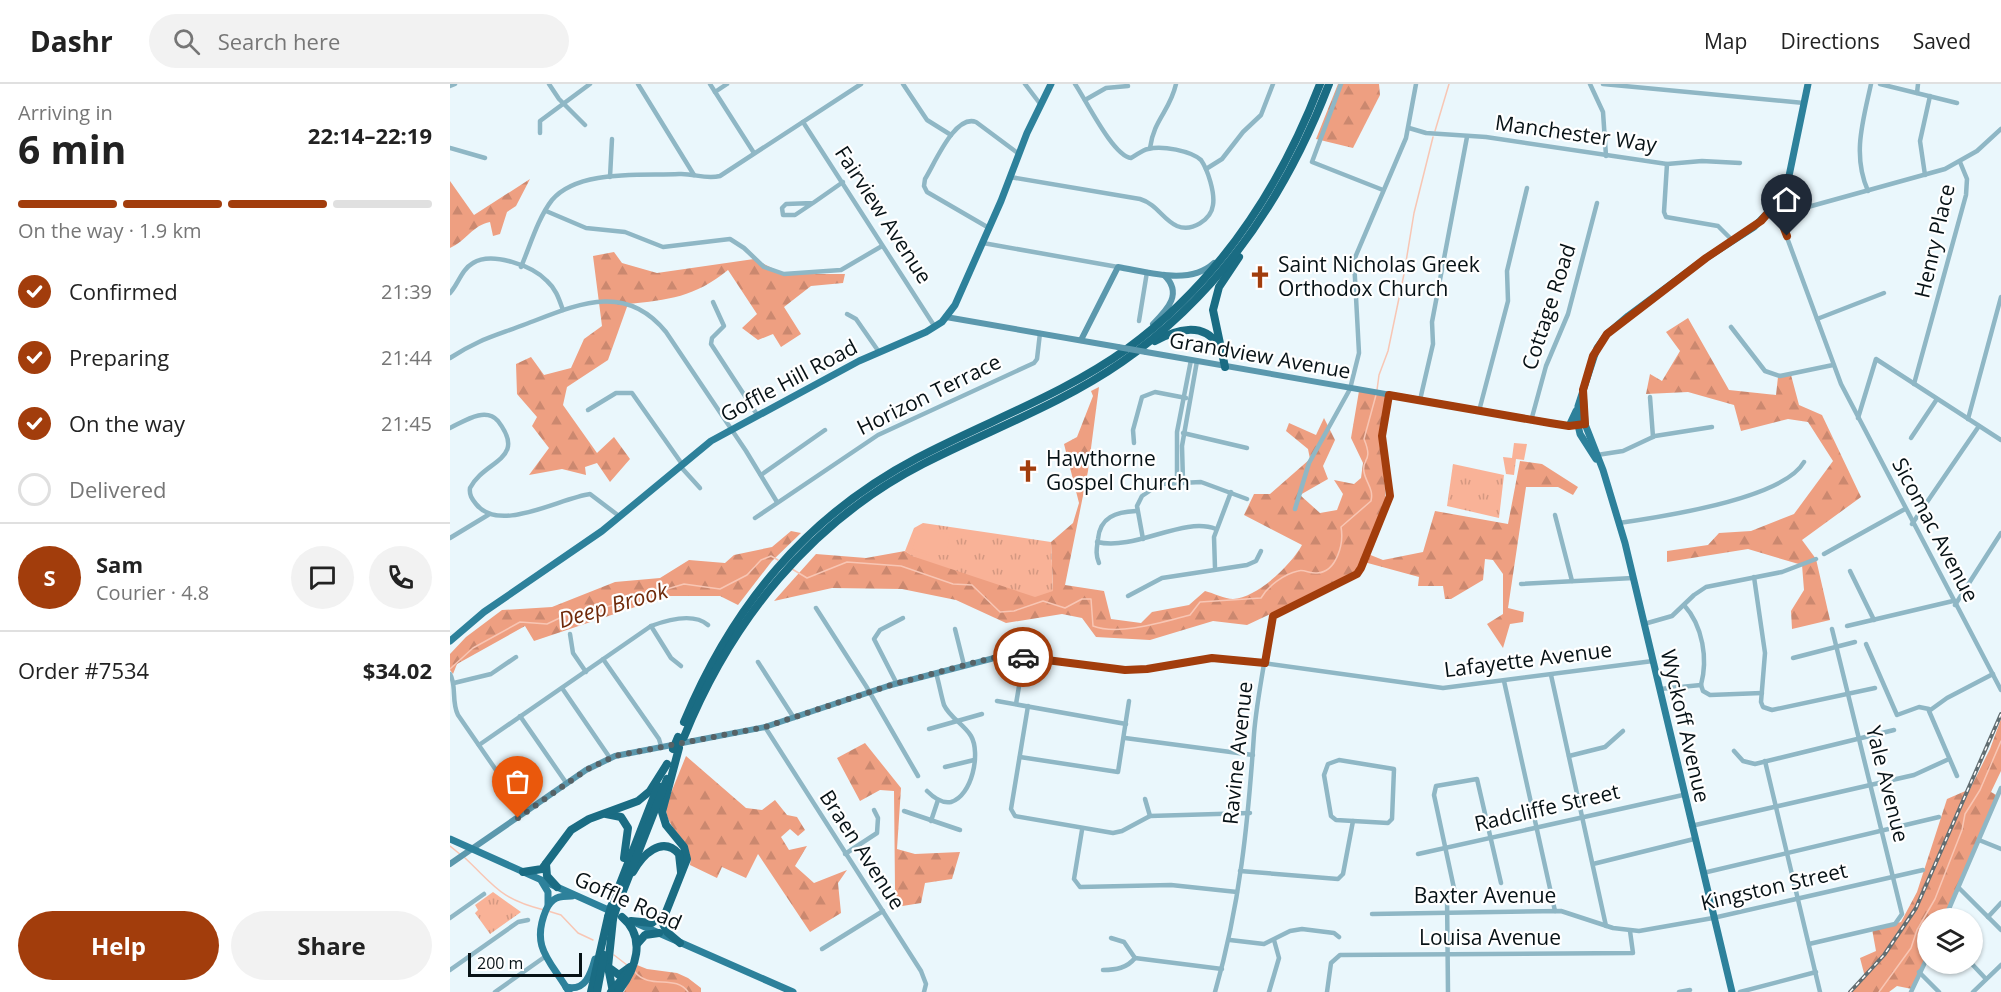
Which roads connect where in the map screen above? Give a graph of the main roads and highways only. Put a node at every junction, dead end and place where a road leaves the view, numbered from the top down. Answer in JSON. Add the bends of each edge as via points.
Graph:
{"nodes":[{"id":1,"x":1051,"y":84,"type":"edge"},
{"id":2,"x":1320,"y":84,"type":"edge"},
{"id":3,"x":1329,"y":84,"type":"edge"},
{"id":4,"x":1808,"y":84,"type":"edge"},
{"id":5,"x":1267,"y":212,"type":"junction"},
{"id":6,"x":1131,"y":351,"type":"junction"},
{"id":7,"x":1583,"y":390,"type":"junction"},
{"id":8,"x":1578,"y":406,"type":"junction"},
{"id":9,"x":1581,"y":425,"type":"junction"},
{"id":10,"x":1602,"y":468,"type":"junction"},
{"id":11,"x":450,"y":641,"type":"edge"},
{"id":12,"x":676,"y":748,"type":"junction"},
{"id":13,"x":667,"y":764,"type":"junction"},
{"id":14,"x":595,"y":816,"type":"junction"},
{"id":15,"x":450,"y":839,"type":"edge"},
{"id":16,"x":546,"y":864,"type":"junction"},
{"id":17,"x":523,"y":872,"type":"junction"},
{"id":18,"x":540,"y":880,"type":"junction"},
{"id":19,"x":678,"y":882,"type":"junction"},
{"id":20,"x":557,"y":887,"type":"junction"},
{"id":21,"x":575,"y":896,"type":"junction"},
{"id":22,"x":614,"y":908,"type":"junction"},
{"id":23,"x":546,"y":909,"type":"junction"},
{"id":24,"x":664,"y":913,"type":"junction"},
{"id":25,"x":622,"y":917,"type":"junction"},
{"id":26,"x":611,"y":918,"type":"junction"},
{"id":27,"x":631,"y":921,"type":"junction"},
{"id":28,"x":659,"y":933,"type":"junction"},
{"id":29,"x":604,"y":934,"type":"junction"},
{"id":30,"x":680,"y":943,"type":"junction"},
{"id":31,"x":637,"y":945,"type":"junction"},
{"id":32,"x":608,"y":963,"type":"junction"},
{"id":33,"x":632,"y":964,"type":"junction"},
{"id":34,"x":566,"y":990,"type":"edge"},
{"id":35,"x":591,"y":992,"type":"edge"},
{"id":36,"x":597,"y":992,"type":"edge"},
{"id":37,"x":614,"y":992,"type":"edge"},
{"id":38,"x":793,"y":992,"type":"edge"},
{"id":39,"x":1732,"y":992,"type":"edge"}],
"edges":[{"from":1,"to":11,"type":"main road","name":"Goffle Hill Road","via":[[983,243],[946,317],[935,327],[879,352],[711,441],[620,516],[484,612]]},
{"from":2,"to":6,"type":"highway","via":[[1282,171],[1245,229],[1191,294]]},
{"from":3,"to":5,"type":"highway","via":[[1301,151]]},
{"from":4,"to":7,"type":"main road","name":"Wyckoff Avenue","via":[[1789,176],[1775,205],[1761,221],[1607,334],[1593,356]]},
{"from":5,"to":6,"type":"highway","via":[[1206,289],[1177,318]]},
{"from":5,"to":6,"type":"highway","via":[[1216,296],[1213,320],[1225,367],[1216,341],[1194,329],[1169,334]]},
{"from":6,"to":12,"type":"highway","bridge":true,"via":[[905,465],[824,522],[783,561],[735,622],[704,677]]},
{"from":7,"to":8,"type":"main road","name":"Wyckoff Avenue"},
{"from":7,"to":9,"type":"main road","name":"Wyckoff Avenue"},
{"from":8,"to":9,"type":"main road","name":"Wyckoff Avenue"},
{"from":8,"to":9,"type":"main road","via":[[1569,426]]},
{"from":9,"to":10,"type":"main road","name":"Wyckoff Avenue"},
{"from":9,"to":10,"type":"main road","name":"Wyckoff Avenue","via":[[1580,434]]},
{"from":10,"to":39,"type":"main road","name":"Wyckoff Avenue","via":[[1633,578]]},
{"from":12,"to":13,"type":"highway"},
{"from":12,"to":19,"type":"highway","via":[[662,812],[666,825],[687,855]]},
{"from":12,"to":22,"type":"highway"},
{"from":13,"to":14,"type":"highway","via":[[642,798]]},
{"from":13,"to":22,"type":"highway"},
{"from":14,"to":16,"type":"highway","via":[[566,834]]},
{"from":14,"to":22,"type":"highway","via":[[616,815],[628,828]]},
{"from":15,"to":17,"type":"main road","name":"Goffle Road"},
{"from":16,"to":17,"type":"highway","via":[[536,872]]},
{"from":16,"to":20,"type":"highway","via":[[547,876]]},
{"from":17,"to":18,"type":"main road","name":"Goffle Road"},
{"from":18,"to":20,"type":"main road","name":"Goffle Road"},
{"from":18,"to":23,"type":"main road","via":[[548,892]]},
{"from":19,"to":22,"type":"highway","via":[[679,854],[670,847],[657,847],[636,865]]},
{"from":19,"to":24,"type":"highway"},
{"from":20,"to":21,"type":"main road","name":"Goffle Road"},
{"from":21,"to":23,"type":"main road","via":[[558,896]]},
{"from":21,"to":25,"type":"main road","name":"Goffle Road"},
{"from":22,"to":26,"type":"highway","bridge":true},
{"from":23,"to":34,"type":"main road","via":[[539,936]]},
{"from":24,"to":27,"type":"highway","via":[[652,923]]},
{"from":24,"to":30,"type":"highway","via":[[664,929]]},
{"from":25,"to":27,"type":"main road","name":"Goffle Road"},
{"from":25,"to":31,"type":"highway","via":[[634,929]]},
{"from":26,"to":29,"type":"highway"},
{"from":26,"to":32,"type":"highway"},
{"from":26,"to":36,"type":"highway"},
{"from":27,"to":28,"type":"main road","name":"Goffle Road"},
{"from":28,"to":30,"type":"main road","name":"Goffle Road"},
{"from":28,"to":31,"type":"highway","via":[[645,935]]},
{"from":29,"to":34,"type":"main road","via":[[587,980],[578,988]]},
{"from":29,"to":35,"type":"highway"},
{"from":30,"to":38,"type":"main road","name":"Goffle Road"},
{"from":31,"to":33,"type":"highway"},
{"from":32,"to":33,"type":"highway","via":[[610,970],[619,975]]},
{"from":32,"to":37,"type":"highway"},
{"from":33,"to":37,"type":"highway","via":[[630,976]]}]}
